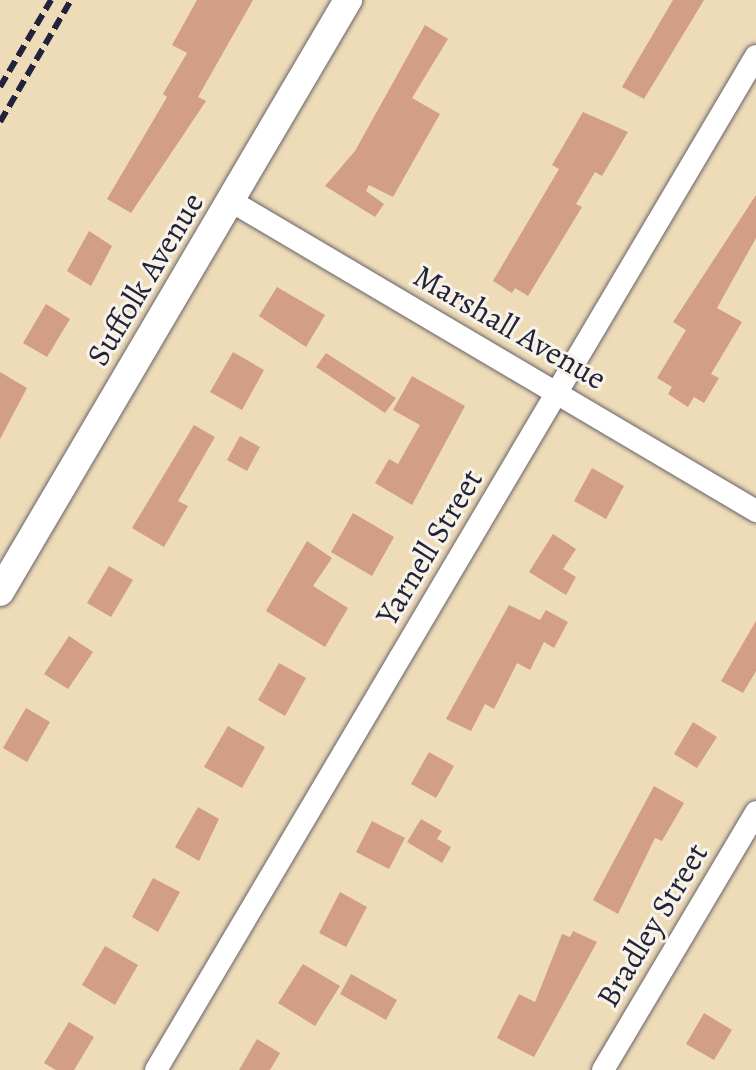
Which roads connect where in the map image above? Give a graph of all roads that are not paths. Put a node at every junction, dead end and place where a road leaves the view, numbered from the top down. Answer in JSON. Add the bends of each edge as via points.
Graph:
{"nodes":[{"id":1,"x":348,"y":0,"type":"edge"},
{"id":2,"x":756,"y":56,"type":"edge"},
{"id":3,"x":231,"y":201,"type":"junction"},
{"id":4,"x":558,"y":391,"type":"junction"},
{"id":5,"x":756,"y":511,"type":"edge"},
{"id":6,"x":0,"y":592,"type":"edge"},
{"id":7,"x":756,"y":812,"type":"edge"},
{"id":8,"x":156,"y":1070,"type":"edge"},
{"id":9,"x":603,"y":1070,"type":"edge"}],
"edges":[{"from":1,"to":3,"type":"street","name":"Suffolk Avenue"},
{"from":2,"to":4,"type":"street","name":"Yarnell Street"},
{"from":3,"to":4,"type":"street","name":"Marshall Avenue"},
{"from":3,"to":6,"type":"street","name":"Suffolk Avenue"},
{"from":4,"to":5,"type":"street","name":"Marshall Avenue"},
{"from":4,"to":8,"type":"street","name":"Yarnell Street"},
{"from":7,"to":9,"type":"street","name":"Bradley Street"}]}
